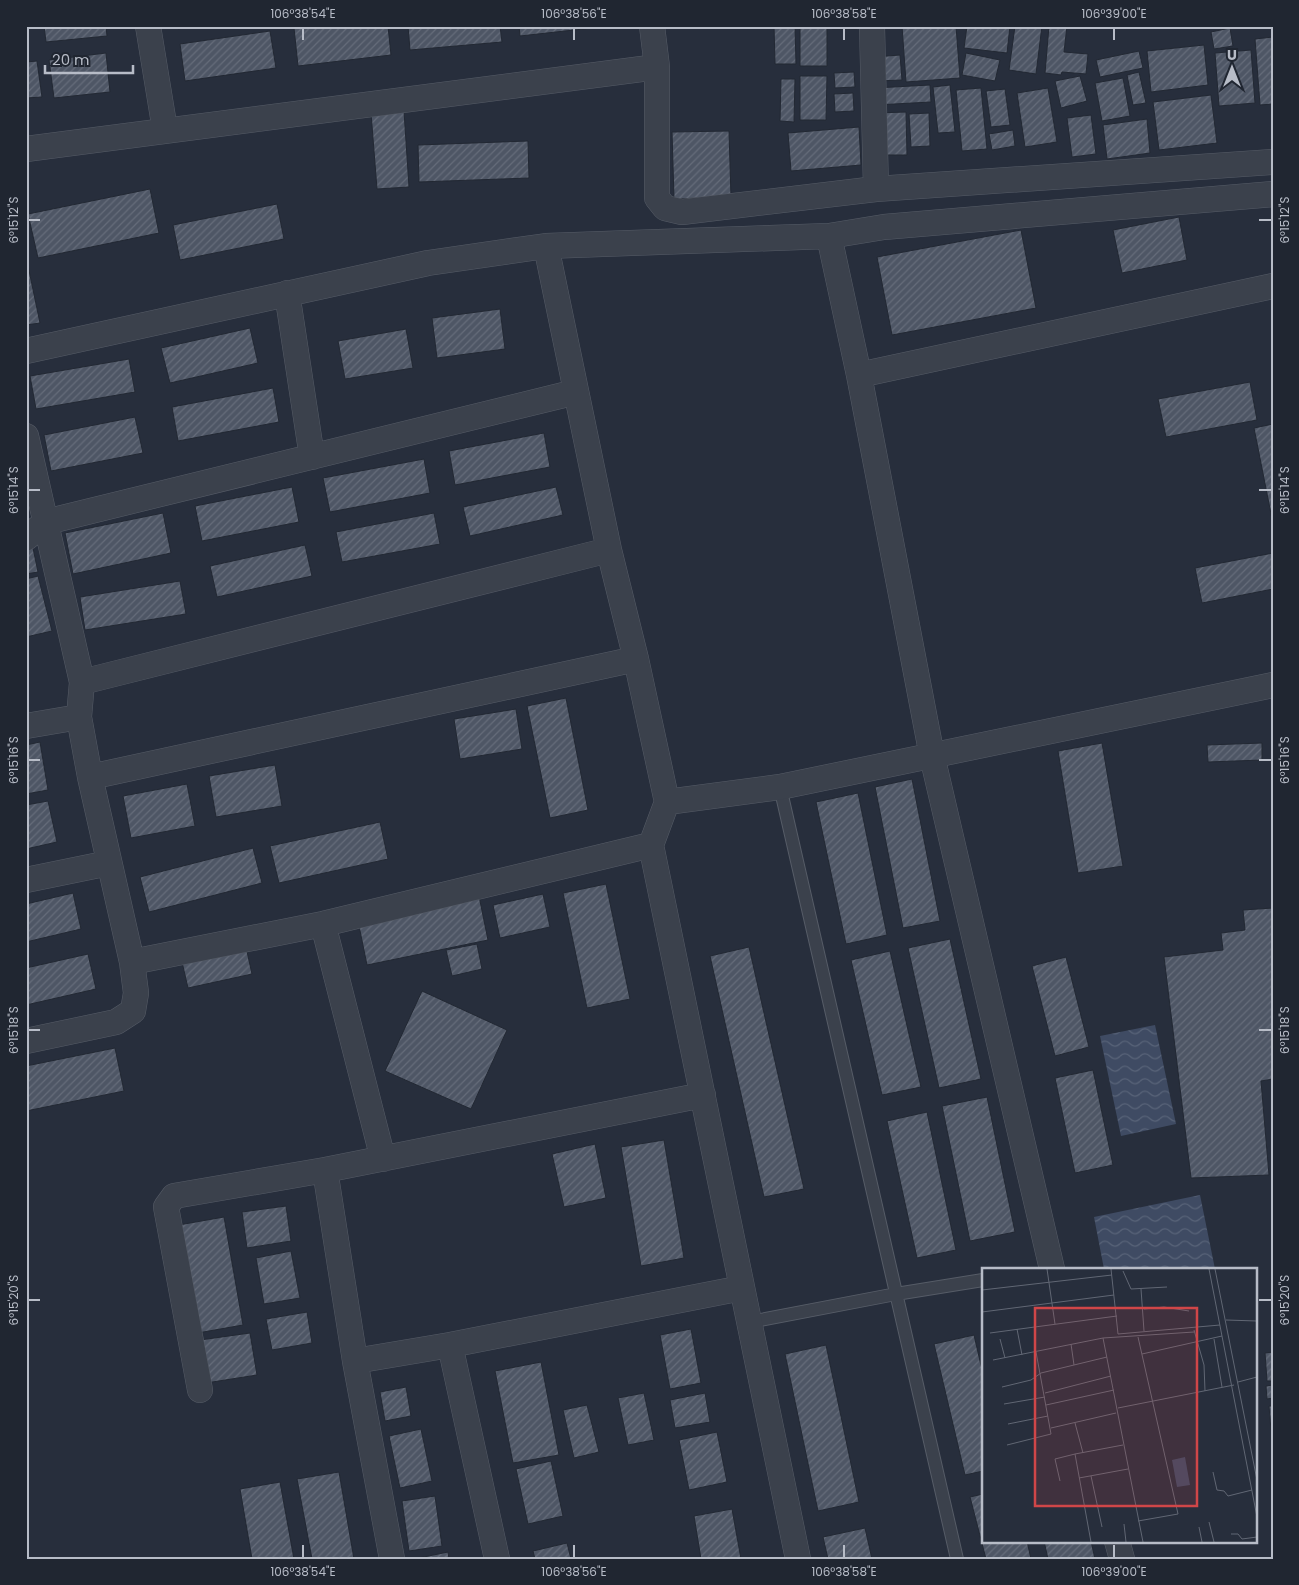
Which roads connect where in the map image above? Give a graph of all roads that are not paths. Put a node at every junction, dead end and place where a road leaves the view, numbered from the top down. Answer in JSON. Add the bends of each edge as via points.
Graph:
{"nodes":[{"id":1,"x":148,"y":26,"type":"edge"},
{"id":2,"x":652,"y":26,"type":"edge"},
{"id":3,"x":872,"y":26,"type":"edge"},
{"id":4,"x":657,"y":67,"type":"junction"},
{"id":5,"x":165,"y":130,"type":"junction"},
{"id":6,"x":26,"y":149,"type":"edge"},
{"id":7,"x":1270,"y":162,"type":"edge"},
{"id":8,"x":876,"y":189,"type":"junction"},
{"id":9,"x":1273,"y":194,"type":"edge"},
{"id":10,"x":829,"y":236,"type":"junction"},
{"id":11,"x":546,"y":246,"type":"junction"},
{"id":12,"x":1273,"y":286,"type":"edge"},
{"id":13,"x":287,"y":294,"type":"junction"},
{"id":14,"x":26,"y":350,"type":"edge"},
{"id":15,"x":858,"y":375,"type":"junction"},
{"id":16,"x":576,"y":392,"type":"junction"},
{"id":17,"x":26,"y":436,"type":"edge"},
{"id":18,"x":312,"y":457,"type":"junction"},
{"id":19,"x":46,"y":522,"type":"junction"},
{"id":20,"x":26,"y":538,"type":"edge"},
{"id":21,"x":609,"y":550,"type":"junction"},
{"id":22,"x":636,"y":659,"type":"junction"},
{"id":23,"x":82,"y":682,"type":"junction"},
{"id":24,"x":1273,"y":685,"type":"edge"},
{"id":25,"x":80,"y":716,"type":"junction"},
{"id":26,"x":26,"y":726,"type":"edge"},
{"id":27,"x":932,"y":756,"type":"junction"},
{"id":28,"x":90,"y":777,"type":"junction"},
{"id":29,"x":780,"y":786,"type":"junction"},
{"id":30,"x":667,"y":802,"type":"junction"},
{"id":31,"x":651,"y":845,"type":"junction"},
{"id":32,"x":109,"y":863,"type":"junction"},
{"id":33,"x":26,"y":880,"type":"edge"},
{"id":34,"x":323,"y":924,"type":"junction"},
{"id":35,"x":132,"y":962,"type":"junction"},
{"id":36,"x":26,"y":1042,"type":"edge"},
{"id":37,"x":703,"y":1095,"type":"junction"},
{"id":38,"x":383,"y":1160,"type":"junction"},
{"id":39,"x":325,"y":1170,"type":"junction"},
{"id":40,"x":1052,"y":1268,"type":"edge"},
{"id":41,"x":982,"y":1280,"type":"edge"},
{"id":42,"x":742,"y":1288,"type":"junction"},
{"id":43,"x":896,"y":1294,"type":"junction"},
{"id":44,"x":750,"y":1322,"type":"junction"},
{"id":45,"x":450,"y":1345,"type":"junction"},
{"id":46,"x":355,"y":1361,"type":"junction"},
{"id":47,"x":200,"y":1390,"type":"dead end"},
{"id":48,"x":1117,"y":1542,"type":"edge"},
{"id":49,"x":392,"y":1559,"type":"edge"},
{"id":50,"x":497,"y":1559,"type":"edge"},
{"id":51,"x":798,"y":1559,"type":"edge"},
{"id":52,"x":957,"y":1559,"type":"edge"},
{"id":53,"x":1122,"y":1559,"type":"edge"}],
"edges":[{"from":1,"to":5,"type":"street"},
{"from":2,"to":4,"type":"street"},
{"from":3,"to":8,"type":"street"},
{"from":4,"to":5,"type":"street"},
{"from":4,"to":8,"type":"street","via":[[657,198],[665,208],[682,212]]},
{"from":5,"to":6,"type":"street"},
{"from":7,"to":8,"type":"street"},
{"from":7,"to":9,"type":"street"},
{"from":9,"to":10,"type":"street","via":[[884,227]]},
{"from":10,"to":11,"type":"street"},
{"from":10,"to":15,"type":"street"},
{"from":11,"to":13,"type":"street","via":[[428,263]]},
{"from":11,"to":16,"type":"street"},
{"from":12,"to":15,"type":"street"},
{"from":13,"to":14,"type":"street"},
{"from":13,"to":18,"type":"street"},
{"from":15,"to":27,"type":"street"},
{"from":16,"to":18,"type":"street"},
{"from":16,"to":21,"type":"street"},
{"from":17,"to":19,"type":"street"},
{"from":18,"to":19,"type":"street"},
{"from":19,"to":20,"type":"street"},
{"from":19,"to":23,"type":"street"},
{"from":21,"to":22,"type":"street"},
{"from":21,"to":23,"type":"street"},
{"from":22,"to":28,"type":"street"},
{"from":22,"to":30,"type":"street"},
{"from":23,"to":25,"type":"street"},
{"from":24,"to":27,"type":"street"},
{"from":25,"to":26,"type":"street"},
{"from":25,"to":28,"type":"street"},
{"from":27,"to":29,"type":"street"},
{"from":27,"to":40,"type":"street"},
{"from":28,"to":32,"type":"street"},
{"from":29,"to":30,"type":"street"},
{"from":29,"to":43,"type":"lane"},
{"from":30,"to":31,"type":"street"},
{"from":31,"to":34,"type":"street"},
{"from":31,"to":37,"type":"street"},
{"from":32,"to":33,"type":"street"},
{"from":32,"to":35,"type":"street"},
{"from":34,"to":35,"type":"street"},
{"from":34,"to":38,"type":"street"},
{"from":35,"to":36,"type":"street","via":[[136,993],[132,1011],[116,1022]]},
{"from":37,"to":38,"type":"street"},
{"from":37,"to":42,"type":"street"},
{"from":38,"to":39,"type":"street"},
{"from":39,"to":46,"type":"street"},
{"from":39,"to":47,"type":"street","via":[[174,1196],[166,1207]]},
{"from":41,"to":43,"type":"lane"},
{"from":42,"to":44,"type":"street"},
{"from":42,"to":45,"type":"street"},
{"from":43,"to":44,"type":"lane"},
{"from":43,"to":52,"type":"lane"},
{"from":44,"to":51,"type":"street"},
{"from":45,"to":46,"type":"street"},
{"from":45,"to":50,"type":"street"},
{"from":46,"to":49,"type":"street"},
{"from":48,"to":53,"type":"street"}]}
